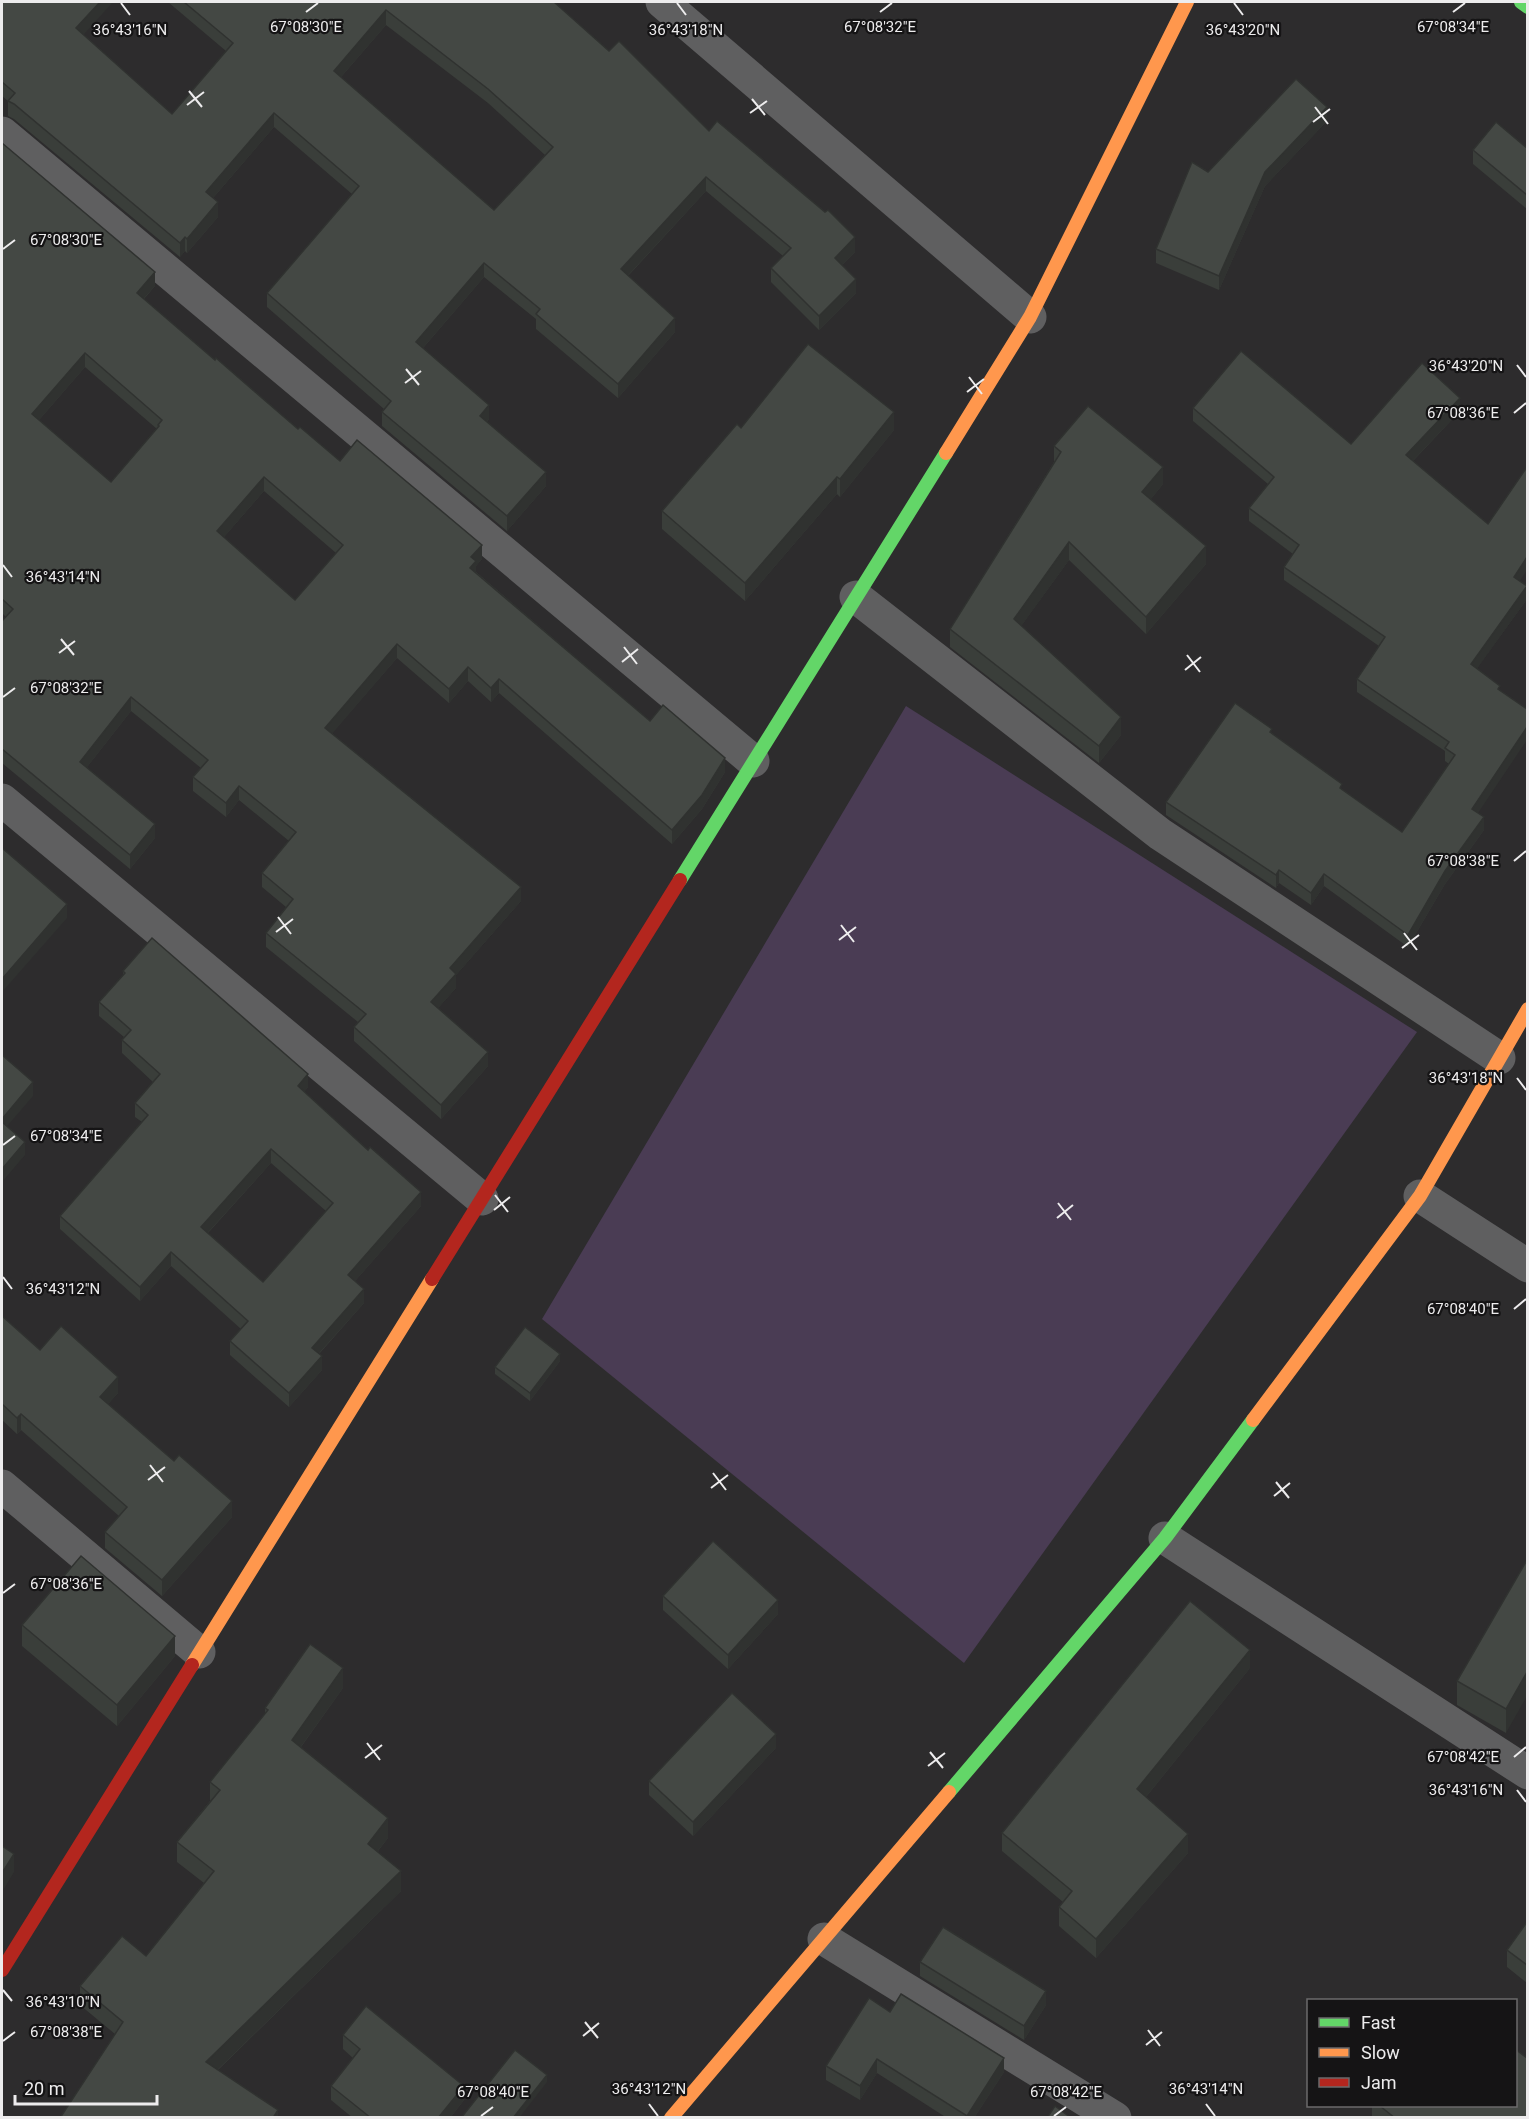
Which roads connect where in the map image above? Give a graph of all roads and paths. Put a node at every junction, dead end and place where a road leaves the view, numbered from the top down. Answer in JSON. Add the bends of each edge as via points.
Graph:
{"nodes":[{"id":1,"x":662,"y":2,"type":"edge"},
{"id":2,"x":1187,"y":2,"type":"edge"},
{"id":3,"x":1521,"y":2,"type":"edge"},
{"id":4,"x":1527,"y":7,"type":"edge"},
{"id":5,"x":2,"y":133,"type":"edge"},
{"id":6,"x":1030,"y":317,"type":"junction"},
{"id":7,"x":856,"y":597,"type":"junction"},
{"id":8,"x":753,"y":761,"type":"junction"},
{"id":9,"x":2,"y":800,"type":"edge"},
{"id":10,"x":1527,"y":1009,"type":"edge"},
{"id":11,"x":1499,"y":1058,"type":"junction"},
{"id":12,"x":1420,"y":1196,"type":"junction"},
{"id":13,"x":482,"y":1199,"type":"junction"},
{"id":14,"x":1527,"y":1266,"type":"edge"},
{"id":15,"x":2,"y":1486,"type":"edge"},
{"id":16,"x":1165,"y":1539,"type":"junction"},
{"id":17,"x":199,"y":1652,"type":"junction"},
{"id":18,"x":1527,"y":1773,"type":"edge"},
{"id":19,"x":824,"y":1940,"type":"junction"},
{"id":20,"x":2,"y":1970,"type":"edge"},
{"id":21,"x":671,"y":2118,"type":"edge"},
{"id":22,"x":1115,"y":2118,"type":"edge"}],
"edges":[{"from":1,"to":6,"type":"street"},
{"from":2,"to":6,"type":"street"},
{"from":3,"to":4,"type":"street"},
{"from":5,"to":8,"type":"street"},
{"from":6,"to":7,"type":"street"},
{"from":7,"to":8,"type":"street"},
{"from":7,"to":11,"type":"street","via":[[1160,834]]},
{"from":8,"to":13,"type":"street"},
{"from":9,"to":13,"type":"street"},
{"from":10,"to":11,"type":"street"},
{"from":11,"to":12,"type":"street"},
{"from":12,"to":14,"type":"street"},
{"from":12,"to":16,"type":"street"},
{"from":13,"to":17,"type":"street"},
{"from":15,"to":17,"type":"street"},
{"from":16,"to":18,"type":"street"},
{"from":16,"to":19,"type":"street"},
{"from":17,"to":20,"type":"street"},
{"from":19,"to":21,"type":"street"},
{"from":19,"to":22,"type":"street"}]}
